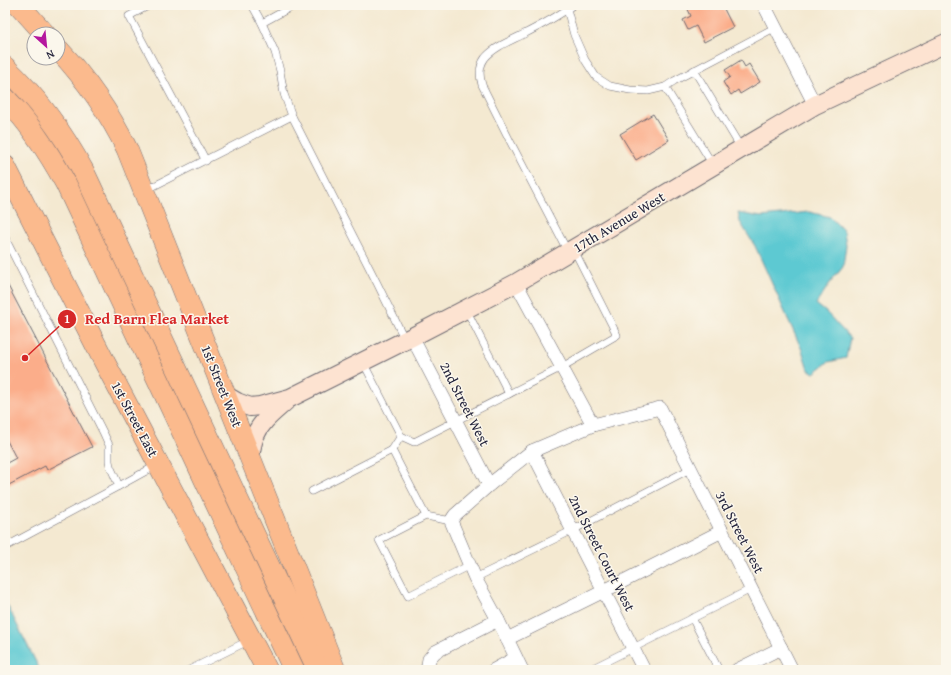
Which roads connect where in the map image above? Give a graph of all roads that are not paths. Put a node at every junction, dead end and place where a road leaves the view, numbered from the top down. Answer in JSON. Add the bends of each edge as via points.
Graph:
{"nodes":[{"id":1,"x":18,"y":5,"type":"edge"},
{"id":2,"x":150,"y":5,"type":"edge"},
{"id":3,"x":252,"y":5,"type":"edge"},
{"id":4,"x":295,"y":5,"type":"edge"},
{"id":5,"x":764,"y":5,"type":"edge"},
{"id":6,"x":570,"y":7,"type":"edge"},
{"id":7,"x":262,"y":23,"type":"junction"},
{"id":8,"x":38,"y":26,"type":"edge"},
{"id":9,"x":776,"y":27,"type":"junction"},
{"id":10,"x":946,"y":42,"type":"edge"},
{"id":11,"x":66,"y":58,"type":"edge"},
{"id":12,"x":5,"y":67,"type":"edge"},
{"id":13,"x":694,"y":70,"type":"junction"},
{"id":14,"x":665,"y":87,"type":"junction"},
{"id":15,"x":5,"y":98,"type":"edge"},
{"id":16,"x":815,"y":105,"type":"junction"},
{"id":17,"x":292,"y":116,"type":"junction"},
{"id":18,"x":741,"y":148,"type":"junction"},
{"id":19,"x":206,"y":161,"type":"junction"},
{"id":20,"x":713,"y":165,"type":"junction"},
{"id":21,"x":5,"y":166,"type":"edge"},
{"id":22,"x":10,"y":183,"type":"edge"},
{"id":23,"x":144,"y":191,"type":"junction"},
{"id":24,"x":5,"y":238,"type":"edge"},
{"id":25,"x":570,"y":251,"type":"junction"},
{"id":26,"x":516,"y":283,"type":"junction"},
{"id":27,"x":466,"y":309,"type":"junction"},
{"id":28,"x":409,"y":339,"type":"junction"},
{"id":29,"x":363,"y":362,"type":"junction"},
{"id":30,"x":562,"y":367,"type":"junction"},
{"id":31,"x":509,"y":394,"type":"junction"},
{"id":32,"x":225,"y":395,"type":"junction"},
{"id":33,"x":290,"y":398,"type":"junction"},
{"id":34,"x":456,"y":421,"type":"junction"},
{"id":35,"x":593,"y":425,"type":"junction"},
{"id":36,"x":401,"y":436,"type":"junction"},
{"id":37,"x":392,"y":450,"type":"junction"},
{"id":38,"x":532,"y":451,"type":"junction"},
{"id":39,"x":250,"y":458,"type":"junction"},
{"id":40,"x":159,"y":464,"type":"junction"},
{"id":41,"x":690,"y":469,"type":"junction"},
{"id":42,"x":489,"y":485,"type":"junction"},
{"id":43,"x":119,"y":486,"type":"junction"},
{"id":44,"x":312,"y":491,"type":"dead end"},
{"id":45,"x":426,"y":516,"type":"junction"},
{"id":46,"x":451,"y":522,"type":"junction"},
{"id":47,"x":573,"y":530,"type":"junction"},
{"id":48,"x":722,"y":531,"type":"junction"},
{"id":49,"x":5,"y":547,"type":"edge"},
{"id":50,"x":470,"y":565,"type":"junction"},
{"id":51,"x":475,"y":578,"type":"junction"},
{"id":52,"x":751,"y":589,"type":"junction"},
{"id":53,"x":604,"y":591,"type":"junction"},
{"id":54,"x":692,"y":618,"type":"junction"},
{"id":55,"x":498,"y":620,"type":"junction"},
{"id":56,"x":250,"y":639,"type":"junction"},
{"id":57,"x":506,"y":639,"type":"junction"},
{"id":58,"x":633,"y":648,"type":"junction"},
{"id":59,"x":780,"y":648,"type":"junction"},
{"id":60,"x":519,"y":664,"type":"edge"},
{"id":61,"x":189,"y":670,"type":"edge"},
{"id":62,"x":267,"y":670,"type":"edge"},
{"id":63,"x":294,"y":670,"type":"edge"},
{"id":64,"x":318,"y":670,"type":"edge"},
{"id":65,"x":335,"y":670,"type":"edge"},
{"id":66,"x":427,"y":670,"type":"edge"},
{"id":67,"x":494,"y":670,"type":"edge"},
{"id":68,"x":589,"y":670,"type":"edge"},
{"id":69,"x":644,"y":670,"type":"edge"},
{"id":70,"x":719,"y":670,"type":"edge"},
{"id":71,"x":737,"y":670,"type":"edge"},
{"id":72,"x":792,"y":670,"type":"edge"}],
"edges":[{"from":1,"to":8,"type":"main road"},
{"from":2,"to":19,"type":"lane","via":[[129,16]]},
{"from":3,"to":7,"type":"lane"},
{"from":4,"to":7,"type":"lane"},
{"from":5,"to":9,"type":"street"},
{"from":6,"to":14,"type":"lane","via":[[574,35],[596,77],[610,86],[630,90],[648,91]]},
{"from":6,"to":25,"type":"lane","via":[[555,18],[493,51],[484,59],[480,69],[482,85]]},
{"from":7,"to":17,"type":"lane","via":[[278,61],[284,94]]},
{"from":9,"to":13,"type":"lane"},
{"from":9,"to":16,"type":"street"},
{"from":10,"to":16,"type":"street","name":"17th Avenue West"},
{"from":11,"to":23,"type":"main road","name":"1st Street West","via":[[107,111],[127,149]]},
{"from":12,"to":64,"type":"main road","via":[[31,93],[52,120],[84,172]]},
{"from":13,"to":14,"type":"lane"},
{"from":13,"to":18,"type":"lane"},
{"from":14,"to":20,"type":"lane"},
{"from":15,"to":63,"type":"main road","via":[[34,132],[66,184]]},
{"from":16,"to":18,"type":"street","name":"17th Avenue West"},
{"from":17,"to":19,"type":"lane"},
{"from":17,"to":28,"type":"lane","via":[[377,283]]},
{"from":18,"to":20,"type":"street","name":"17th Avenue West"},
{"from":19,"to":23,"type":"lane"},
{"from":20,"to":25,"type":"street","name":"17th Avenue West"},
{"from":21,"to":22,"type":"main road","name":"1st Street East"},
{"from":22,"to":40,"type":"main road","name":"1st Street East"},
{"from":23,"to":32,"type":"main road","name":"1st Street West"},
{"from":24,"to":43,"type":"lane","via":[[104,434],[110,466]]},
{"from":25,"to":26,"type":"street","name":"17th Avenue West"},
{"from":25,"to":30,"type":"lane","via":[[617,335]]},
{"from":26,"to":27,"type":"street","name":"17th Avenue West"},
{"from":26,"to":30,"type":"street"},
{"from":27,"to":28,"type":"street","name":"17th Avenue West"},
{"from":27,"to":31,"type":"lane"},
{"from":28,"to":29,"type":"street","name":"17th Avenue West"},
{"from":28,"to":34,"type":"street","name":"2nd Street West"},
{"from":29,"to":33,"type":"street","name":"17th Avenue West"},
{"from":29,"to":36,"type":"lane"},
{"from":30,"to":31,"type":"lane"},
{"from":30,"to":35,"type":"street"},
{"from":31,"to":34,"type":"lane"},
{"from":32,"to":33,"type":"street","name":"17th Avenue West","via":[[250,407]]},
{"from":32,"to":39,"type":"main road","name":"1st Street West"},
{"from":33,"to":39,"type":"street","name":"17th Avenue West","via":[[261,424]]},
{"from":34,"to":36,"type":"lane","via":[[414,442]]},
{"from":34,"to":42,"type":"street","name":"2nd Street West"},
{"from":35,"to":38,"type":"street"},
{"from":35,"to":41,"type":"street","name":"3rd Street West","via":[[660,408]]},
{"from":36,"to":37,"type":"lane"},
{"from":37,"to":44,"type":"lane"},
{"from":37,"to":45,"type":"lane"},
{"from":38,"to":42,"type":"street"},
{"from":38,"to":47,"type":"street","name":"2nd Street Court West"},
{"from":39,"to":65,"type":"main road","name":"1st Street West"},
{"from":40,"to":43,"type":"lane"},
{"from":40,"to":56,"type":"main road","name":"1st Street East"},
{"from":41,"to":47,"type":"lane"},
{"from":41,"to":48,"type":"street","name":"3rd Street West"},
{"from":42,"to":46,"type":"street","via":[[454,514]]},
{"from":43,"to":49,"type":"lane"},
{"from":45,"to":46,"type":"lane"},
{"from":45,"to":50,"type":"lane","via":[[379,540],[408,596]]},
{"from":46,"to":50,"type":"street"},
{"from":47,"to":51,"type":"lane"},
{"from":47,"to":53,"type":"street","name":"2nd Street Court West"},
{"from":48,"to":52,"type":"street","name":"3rd Street West"},
{"from":48,"to":53,"type":"street"},
{"from":50,"to":51,"type":"street"},
{"from":51,"to":55,"type":"street"},
{"from":52,"to":54,"type":"lane"},
{"from":52,"to":59,"type":"street","name":"3rd Street West"},
{"from":53,"to":57,"type":"street"},
{"from":53,"to":58,"type":"street","name":"2nd Street Court West"},
{"from":54,"to":58,"type":"lane"},
{"from":54,"to":70,"type":"lane"},
{"from":55,"to":57,"type":"street"},
{"from":55,"to":66,"type":"street","via":[[435,652],[429,659]]},
{"from":56,"to":61,"type":"lane"},
{"from":56,"to":62,"type":"main road","name":"1st Street East"},
{"from":57,"to":60,"type":"street"},
{"from":58,"to":68,"type":"lane"},
{"from":58,"to":69,"type":"street","name":"2nd Street Court West"},
{"from":59,"to":71,"type":"street"},
{"from":59,"to":72,"type":"street","name":"3rd Street West"},
{"from":60,"to":67,"type":"street"}]}
